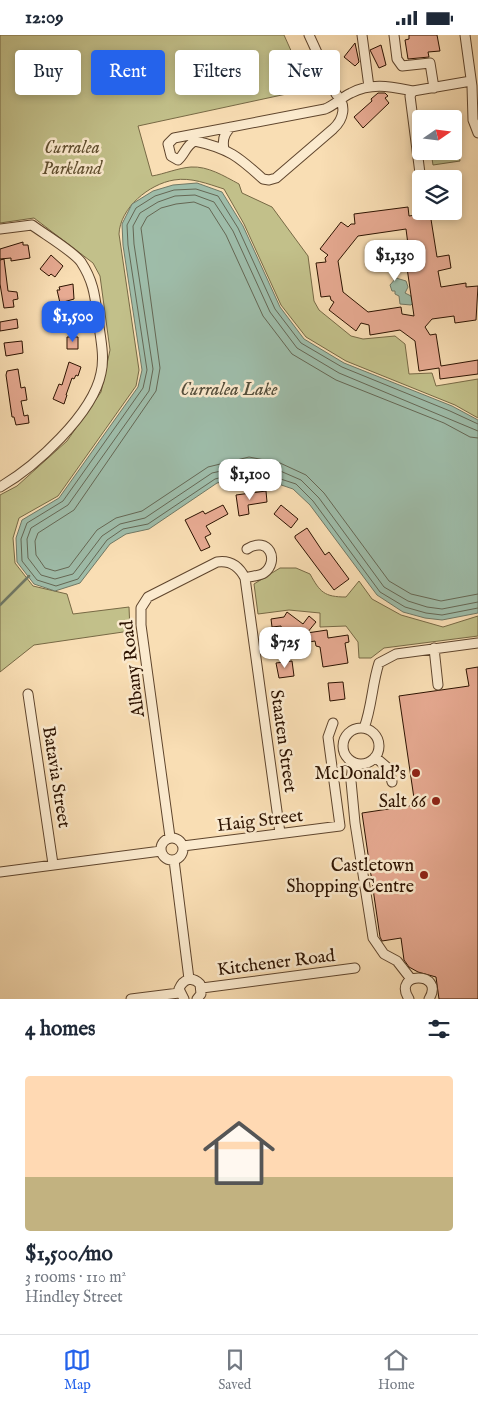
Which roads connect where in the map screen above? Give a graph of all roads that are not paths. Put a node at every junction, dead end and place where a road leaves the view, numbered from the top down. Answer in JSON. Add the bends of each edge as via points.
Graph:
{"nodes":[{"id":1,"x":321,"y":35,"type":"edge"},
{"id":2,"x":362,"y":35,"type":"edge"},
{"id":3,"x":394,"y":35,"type":"edge"},
{"id":4,"x":465,"y":35,"type":"edge"},
{"id":5,"x":310,"y":37,"type":"edge"},
{"id":6,"x":472,"y":83,"type":"junction"},
{"id":7,"x":369,"y":87,"type":"junction"},
{"id":8,"x":434,"y":87,"type":"junction"},
{"id":9,"x":413,"y":91,"type":"junction"},
{"id":10,"x":341,"y":99,"type":"junction"},
{"id":11,"x":478,"y":110,"type":"edge"},
{"id":12,"x":230,"y":127,"type":"junction"},
{"id":13,"x":478,"y":133,"type":"edge"},
{"id":14,"x":224,"y":149,"type":"junction"},
{"id":15,"x":420,"y":170,"type":"edge"},
{"id":16,"x":0,"y":229,"type":"edge"},
{"id":17,"x":0,"y":484,"type":"edge"},
{"id":18,"x":247,"y":549,"type":"dead end"},
{"id":19,"x":238,"y":567,"type":"joint"},
{"id":20,"x":245,"y":577,"type":"junction"},
{"id":21,"x":478,"y":643,"type":"edge"},
{"id":22,"x":434,"y":648,"type":"junction"},
{"id":23,"x":438,"y":685,"type":"dead end"},
{"id":24,"x":28,"y":694,"type":"dead end"},
{"id":25,"x":333,"y":723,"type":"dead end"},
{"id":26,"x":364,"y":728,"type":"junction"},
{"id":27,"x":376,"y":757,"type":"junction"},
{"id":28,"x":353,"y":762,"type":"junction"},
{"id":29,"x":392,"y":782,"type":"dead end"},
{"id":30,"x":280,"y":833,"type":"junction"},
{"id":31,"x":170,"y":837,"type":"junction"},
{"id":32,"x":183,"y":846,"type":"junction"},
{"id":33,"x":161,"y":851,"type":"junction"},
{"id":34,"x":174,"y":860,"type":"junction"},
{"id":35,"x":54,"y":864,"type":"junction"},
{"id":36,"x":0,"y":871,"type":"edge"},
{"id":37,"x":355,"y":968,"type":"dead end"},
{"id":38,"x":189,"y":979,"type":"junction"},
{"id":39,"x":411,"y":979,"type":"junction"},
{"id":40,"x":202,"y":988,"type":"junction"},
{"id":41,"x":182,"y":996,"type":"edge"},
{"id":42,"x":131,"y":999,"type":"edge"},
{"id":43,"x":197,"y":999,"type":"edge"},
{"id":44,"x":409,"y":999,"type":"edge"},
{"id":45,"x":429,"y":999,"type":"edge"}],
"edges":[{"from":1,"to":5,"type":"street"},
{"from":2,"to":7,"type":"street"},
{"from":3,"to":8,"type":"street","via":[[398,62],[402,66],[430,63]]},
{"from":4,"to":6,"type":"street"},
{"from":5,"to":10,"type":"street"},
{"from":6,"to":8,"type":"street"},
{"from":6,"to":11,"type":"street"},
{"from":6,"to":13,"type":"street","via":[[473,120]]},
{"from":7,"to":9,"type":"street"},
{"from":7,"to":10,"type":"street"},
{"from":8,"to":9,"type":"street"},
{"from":9,"to":15,"type":"street","via":[[410,96]]},
{"from":10,"to":12,"type":"street","via":[[325,109]]},
{"from":10,"to":14,"type":"street","via":[[344,111],[339,123],[276,178],[263,179]]},
{"from":12,"to":14,"type":"street","via":[[225,132]]},
{"from":12,"to":14,"type":"street","via":[[174,138],[168,144],[171,156],[178,159],[195,141]]},
{"from":16,"to":17,"type":"street","via":[[32,225],[80,260],[94,287],[102,372],[94,395],[66,433],[14,479]]},
{"from":18,"to":20,"type":"street","via":[[263,544],[272,556],[270,567],[263,574]]},
{"from":19,"to":20,"type":"street","name":"Staaten Street"},
{"from":19,"to":31,"type":"street","name":"Albany Road","via":[[224,561],[217,562],[148,597],[141,608]]},
{"from":20,"to":30,"type":"street","name":"Staaten Street"},
{"from":21,"to":22,"type":"street"},
{"from":22,"to":23,"type":"street"},
{"from":22,"to":26,"type":"street","via":[[396,654],[379,663]]},
{"from":24,"to":35,"type":"street","name":"Batavia Street"},
{"from":25,"to":30,"type":"street","name":"Haig Street","via":[[328,737],[340,825]]},
{"from":26,"to":27,"type":"street","via":[[378,739]]},
{"from":26,"to":28,"type":"street","via":[[352,730],[344,741],[346,755]]},
{"from":27,"to":28,"type":"street","via":[[364,764]]},
{"from":27,"to":29,"type":"street","via":[[389,769]]},
{"from":28,"to":39,"type":"street","via":[[351,781],[355,823],[373,938],[384,954],[397,961]]},
{"from":30,"to":32,"type":"street","name":"Haig Street"},
{"from":31,"to":32,"type":"street","via":[[179,839]]},
{"from":31,"to":33,"type":"street","via":[[163,842]]},
{"from":32,"to":34,"type":"street","via":[[180,856]]},
{"from":33,"to":34,"type":"street","via":[[166,858]]},
{"from":33,"to":35,"type":"street"},
{"from":34,"to":38,"type":"street"},
{"from":35,"to":36,"type":"street"},
{"from":37,"to":40,"type":"street","name":"Kitchener Road"},
{"from":38,"to":40,"type":"street","via":[[198,981]]},
{"from":38,"to":41,"type":"street","via":[[181,983]]},
{"from":39,"to":44,"type":"street","via":[[405,990]]},
{"from":39,"to":45,"type":"street","via":[[424,978],[431,984],[435,989]]},
{"from":40,"to":43,"type":"street"},
{"from":41,"to":42,"type":"street"}]}
